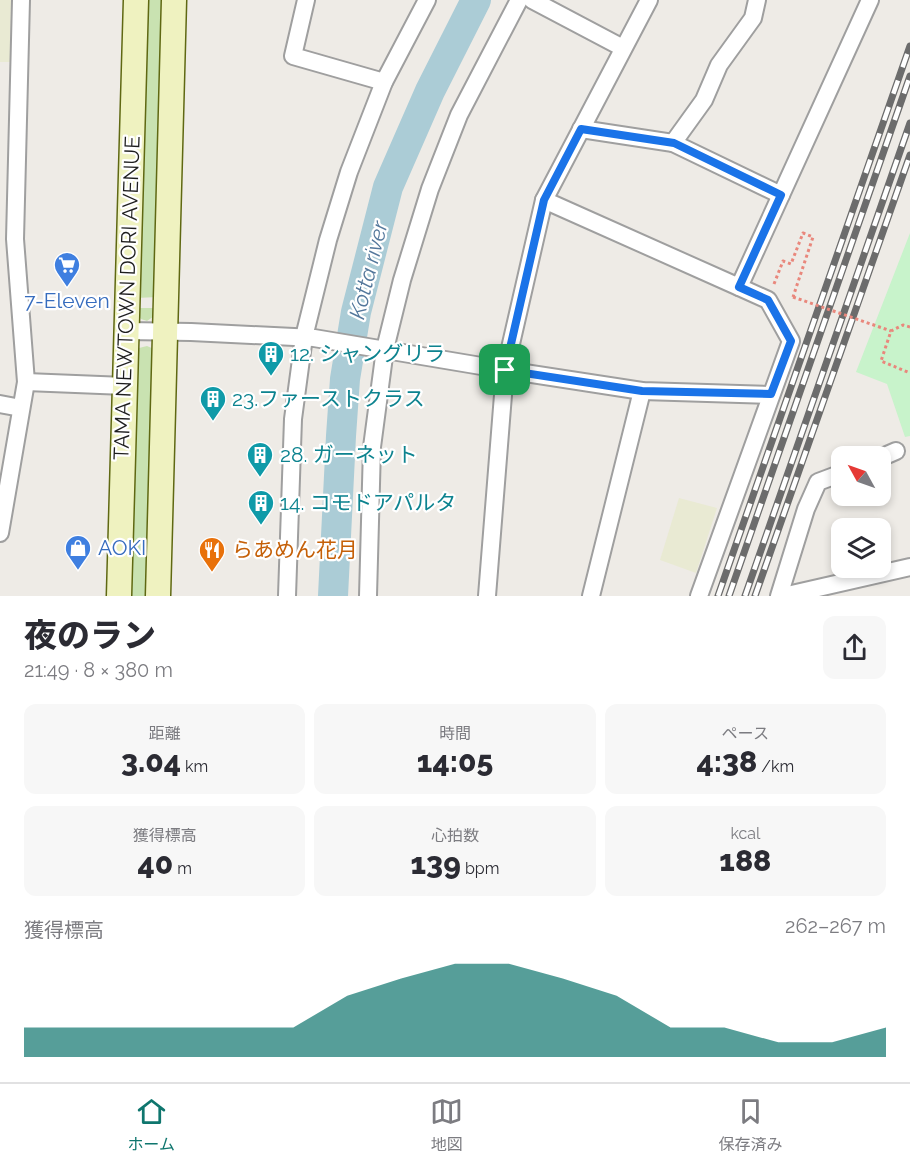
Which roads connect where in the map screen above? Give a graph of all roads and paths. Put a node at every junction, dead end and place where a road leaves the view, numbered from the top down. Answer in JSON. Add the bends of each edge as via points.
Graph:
{"nodes":[{"id":1,"x":21,"y":0,"type":"edge"},
{"id":2,"x":136,"y":0,"type":"edge"},
{"id":3,"x":174,"y":0,"type":"edge"},
{"id":4,"x":306,"y":0,"type":"edge"},
{"id":5,"x":427,"y":0,"type":"edge"},
{"id":6,"x":519,"y":0,"type":"edge"},
{"id":7,"x":532,"y":0,"type":"edge"},
{"id":8,"x":649,"y":0,"type":"edge"},
{"id":9,"x":757,"y":0,"type":"edge"},
{"id":10,"x":870,"y":0,"type":"edge"},
{"id":11,"x":623,"y":48,"type":"junction"},
{"id":12,"x":384,"y":82,"type":"junction"},
{"id":13,"x":581,"y":129,"type":"junction"},
{"id":14,"x":674,"y":143,"type":"junction"},
{"id":15,"x":781,"y":195,"type":"junction"},
{"id":16,"x":544,"y":200,"type":"junction"},
{"id":17,"x":0,"y":226,"type":"edge"},
{"id":18,"x":15,"y":239,"type":"junction"},
{"id":19,"x":739,"y":287,"type":"junction"},
{"id":20,"x":768,"y":300,"type":"junction"},
{"id":21,"x":910,"y":327,"type":"edge"},
{"id":22,"x":127,"y":331,"type":"junction"},
{"id":23,"x":891,"y":331,"type":"junction"},
{"id":24,"x":165,"y":332,"type":"junction"},
{"id":25,"x":312,"y":338,"type":"junction"},
{"id":26,"x":377,"y":348,"type":"junction"},
{"id":27,"x":505,"y":370,"type":"junction"},
{"id":28,"x":910,"y":373,"type":"edge"},
{"id":29,"x":26,"y":382,"type":"junction"},
{"id":30,"x":125,"y":386,"type":"junction"},
{"id":31,"x":642,"y":391,"type":"junction"},
{"id":32,"x":771,"y":394,"type":"junction"},
{"id":33,"x":0,"y":404,"type":"edge"},
{"id":34,"x":21,"y":408,"type":"junction"},
{"id":35,"x":831,"y":477,"type":"edge"},
{"id":36,"x":0,"y":533,"type":"edge"},
{"id":37,"x":910,"y":567,"type":"edge"},
{"id":38,"x":119,"y":596,"type":"edge"},
{"id":39,"x":159,"y":596,"type":"edge"},
{"id":40,"x":287,"y":596,"type":"edge"},
{"id":41,"x":368,"y":596,"type":"edge"},
{"id":42,"x":487,"y":596,"type":"edge"},
{"id":43,"x":591,"y":596,"type":"edge"},
{"id":44,"x":699,"y":596,"type":"edge"},
{"id":45,"x":781,"y":596,"type":"edge"}],
"edges":[{"from":1,"to":18,"type":"street"},
{"from":2,"to":22,"type":"main road","name":"TAMA NEWTOWN DORI AVENUE"},
{"from":3,"to":24,"type":"main road","name":"TAMA NEWTOWN DORI AVENUE"},
{"from":4,"to":12,"type":"street","via":[[293,56]]},
{"from":5,"to":12,"type":"street"},
{"from":6,"to":26,"type":"street","via":[[459,116],[430,189]]},
{"from":7,"to":11,"type":"street"},
{"from":8,"to":11,"type":"street"},
{"from":9,"to":14,"type":"street","via":[[753,18],[719,65],[704,100]]},
{"from":10,"to":15,"type":"street"},
{"from":11,"to":13,"type":"street"},
{"from":12,"to":25,"type":"street","via":[[328,240]]},
{"from":13,"to":14,"type":"street"},
{"from":13,"to":16,"type":"street"},
{"from":14,"to":15,"type":"street"},
{"from":15,"to":19,"type":"street"},
{"from":16,"to":19,"type":"street"},
{"from":16,"to":27,"type":"street"},
{"from":17,"to":18,"type":"street"},
{"from":18,"to":29,"type":"street"},
{"from":19,"to":20,"type":"street"},
{"from":20,"to":23,"type":"path","bridge":true,"via":[[783,261],[791,264],[802,233],[813,237],[793,297]]},
{"from":20,"to":32,"type":"street","via":[[791,341]]},
{"from":21,"to":23,"type":"path","via":[[903,325]]},
{"from":22,"to":24,"type":"street"},
{"from":22,"to":30,"type":"main road","name":"TAMA NEWTOWN DORI AVENUE"},
{"from":23,"to":28,"type":"path","via":[[881,361]]},
{"from":24,"to":25,"type":"street"},
{"from":24,"to":39,"type":"main road","name":"TAMA NEWTOWN DORI AVENUE"},
{"from":25,"to":26,"type":"street"},
{"from":25,"to":40,"type":"street","via":[[293,419]]},
{"from":26,"to":27,"type":"street"},
{"from":26,"to":41,"type":"street"},
{"from":27,"to":31,"type":"street"},
{"from":27,"to":42,"type":"street"},
{"from":29,"to":30,"type":"street"},
{"from":29,"to":34,"type":"street"},
{"from":30,"to":38,"type":"main road","name":"TAMA NEWTOWN DORI AVENUE"},
{"from":31,"to":32,"type":"street"},
{"from":31,"to":43,"type":"street"},
{"from":32,"to":44,"type":"street"},
{"from":33,"to":34,"type":"street"},
{"from":34,"to":36,"type":"street"},
{"from":35,"to":45,"type":"street","via":[[819,482],[806,509]]},
{"from":37,"to":45,"type":"street"}]}
